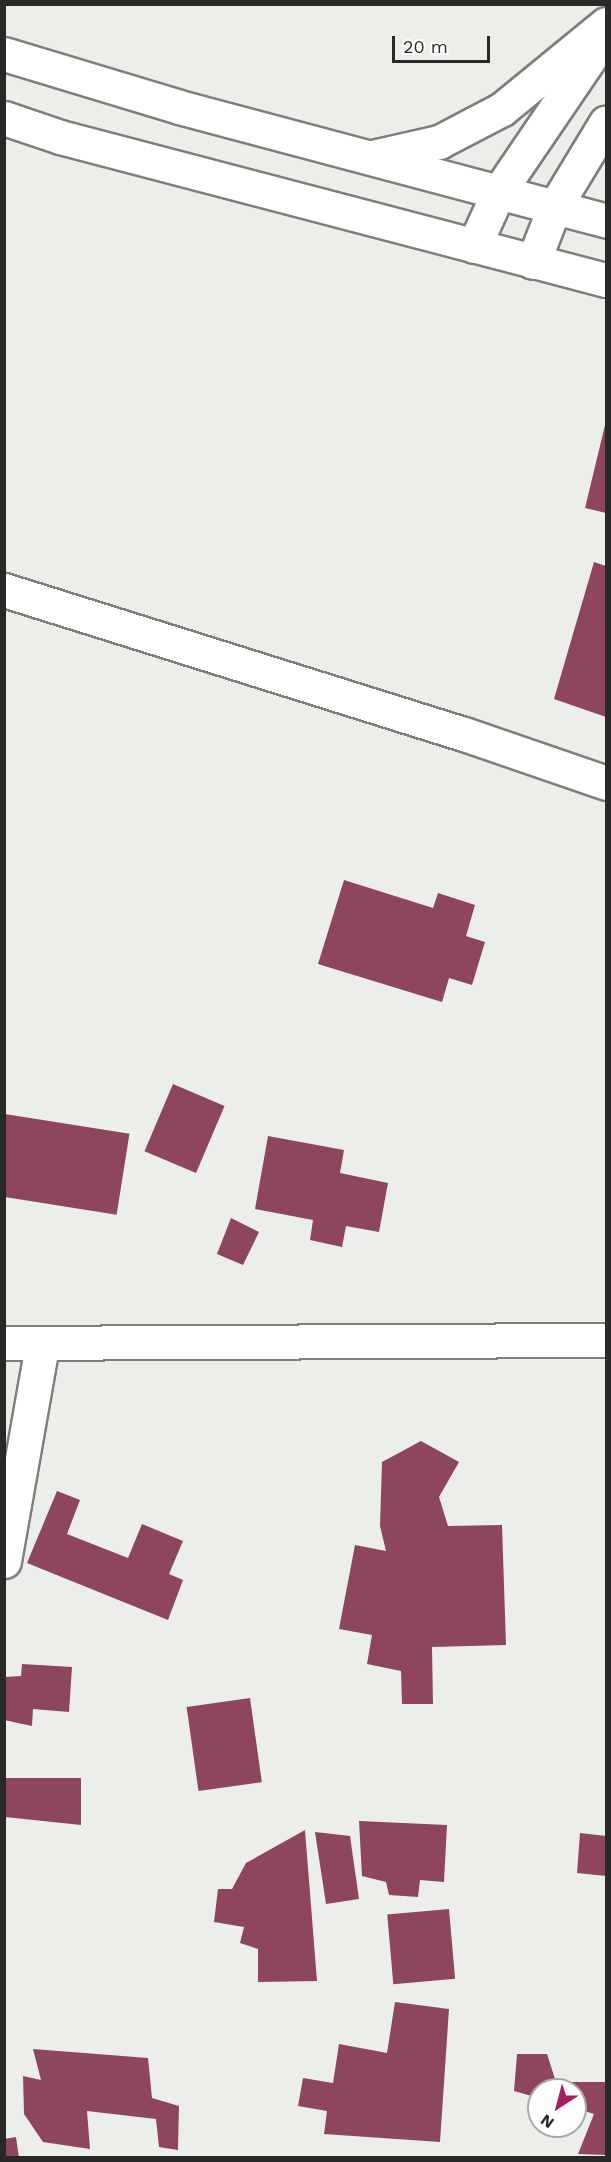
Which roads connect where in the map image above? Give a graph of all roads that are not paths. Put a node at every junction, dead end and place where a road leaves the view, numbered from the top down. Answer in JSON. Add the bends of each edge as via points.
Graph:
{"nodes":[{"id":1,"x":606,"y":24,"type":"edge"},
{"id":2,"x":606,"y":34,"type":"edge"},
{"id":3,"x":4,"y":54,"type":"edge"},
{"id":4,"x":4,"y":118,"type":"edge"},
{"id":5,"x":606,"y":122,"type":"edge"},
{"id":6,"x":366,"y":158,"type":"junction"},
{"id":7,"x":498,"y":193,"type":"junction"},
{"id":8,"x":554,"y":208,"type":"junction"},
{"id":9,"x":606,"y":221,"type":"edge"},
{"id":10,"x":474,"y":246,"type":"junction"},
{"id":11,"x":533,"y":262,"type":"junction"},
{"id":12,"x":606,"y":280,"type":"edge"},
{"id":13,"x":4,"y":590,"type":"edge"},
{"id":14,"x":606,"y":783,"type":"edge"},
{"id":15,"x":606,"y":1340,"type":"edge"},
{"id":16,"x":4,"y":1343,"type":"edge"},
{"id":17,"x":42,"y":1345,"type":"junction"},
{"id":18,"x":4,"y":1561,"type":"edge"}],
"edges":[{"from":1,"to":6,"type":"street","via":[[502,109],[439,142]]},
{"from":2,"to":7,"type":"street"},
{"from":3,"to":6,"type":"street"},
{"from":4,"to":10,"type":"street","via":[[72,140]]},
{"from":5,"to":8,"type":"street"},
{"from":6,"to":7,"type":"street"},
{"from":7,"to":8,"type":"street"},
{"from":7,"to":10,"type":"street"},
{"from":8,"to":9,"type":"street"},
{"from":8,"to":11,"type":"street"},
{"from":10,"to":11,"type":"street"},
{"from":11,"to":12,"type":"street"},
{"from":13,"to":14,"type":"street","via":[[464,734]]},
{"from":15,"to":17,"type":"street"},
{"from":16,"to":17,"type":"street"},
{"from":17,"to":18,"type":"street"}]}
